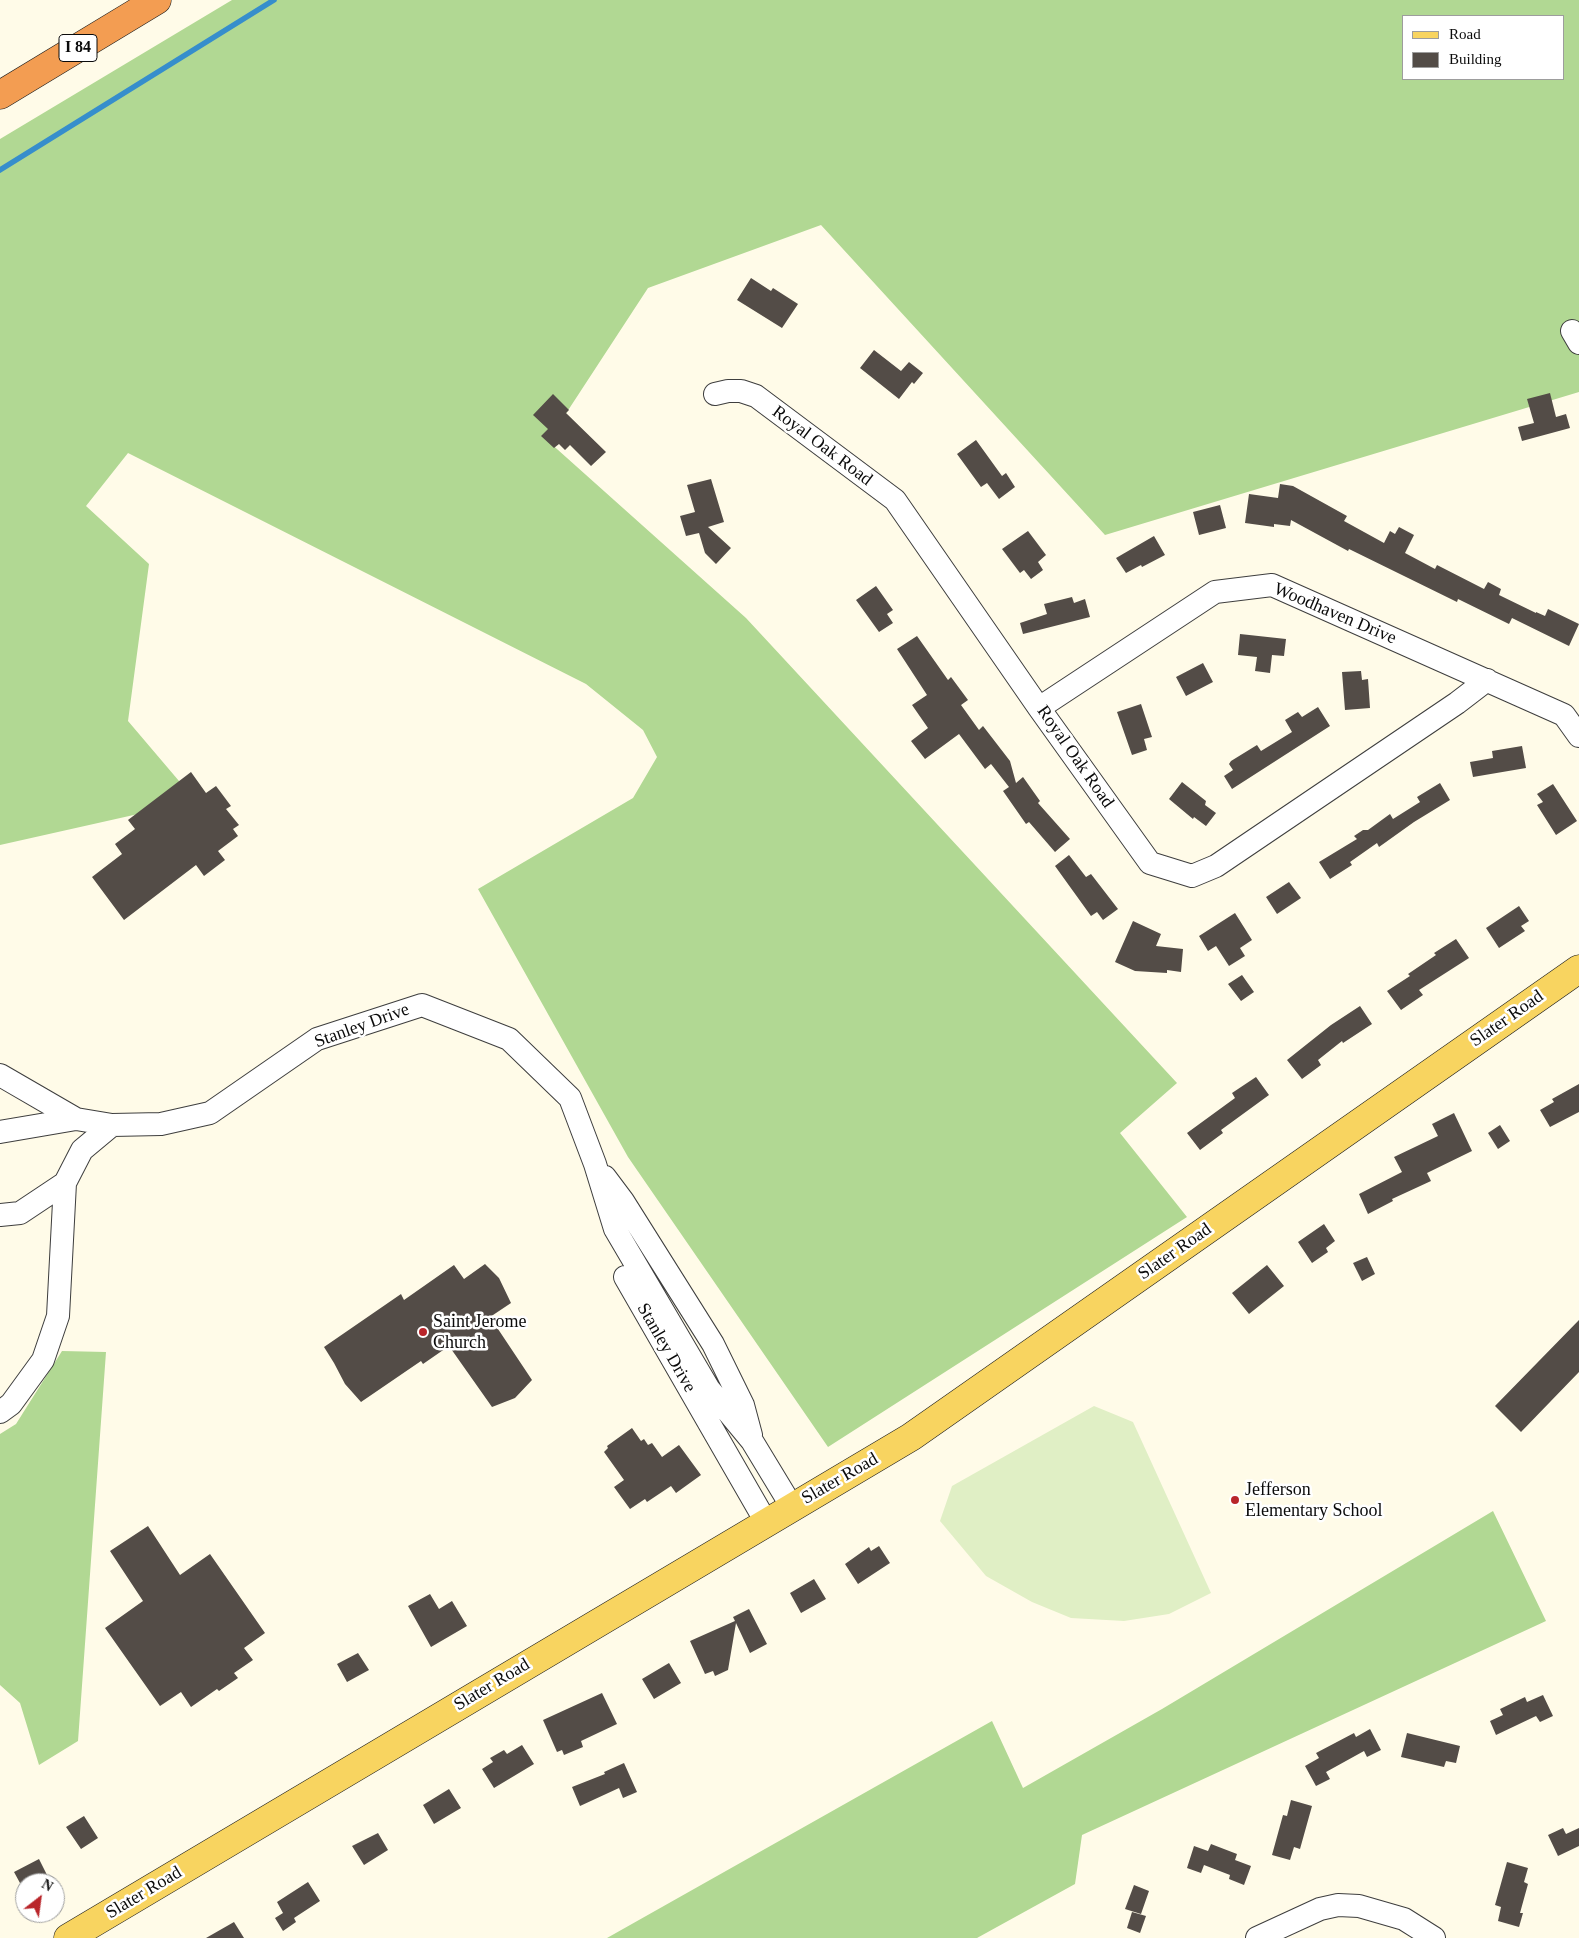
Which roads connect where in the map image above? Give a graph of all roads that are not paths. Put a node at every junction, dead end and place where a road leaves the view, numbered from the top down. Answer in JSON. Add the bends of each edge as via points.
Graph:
{"nodes":[{"id":1,"x":157,"y":0,"type":"edge"},
{"id":2,"x":0,"y":96,"type":"edge"},
{"id":3,"x":715,"y":394,"type":"dead end"},
{"id":4,"x":1487,"y":680,"type":"junction"},
{"id":5,"x":1039,"y":708,"type":"junction"},
{"id":6,"x":1579,"y":736,"type":"edge"},
{"id":7,"x":1579,"y":969,"type":"edge"},
{"id":8,"x":0,"y":1075,"type":"edge"},
{"id":9,"x":76,"y":1119,"type":"junction"},
{"id":10,"x":112,"y":1125,"type":"junction"},
{"id":11,"x":0,"y":1132,"type":"edge"},
{"id":12,"x":595,"y":1164,"type":"junction"},
{"id":13,"x":65,"y":1183,"type":"junction"},
{"id":14,"x":0,"y":1215,"type":"edge"},
{"id":15,"x":0,"y":1412,"type":"edge"},
{"id":16,"x":792,"y":1507,"type":"junction"},
{"id":17,"x":766,"y":1522,"type":"junction"},
{"id":18,"x":68,"y":1938,"type":"edge"},
{"id":19,"x":1257,"y":1938,"type":"edge"},
{"id":20,"x":1434,"y":1938,"type":"edge"}],
"edges":[{"from":1,"to":2,"type":"highway","number":"I 84"},
{"from":3,"to":5,"type":"street","name":"Royal Oak Road","via":[[741,391],[756,396],[895,500]]},
{"from":4,"to":5,"type":"street","name":"Woodhaven Drive","via":[[1272,585],[1215,592]]},
{"from":4,"to":5,"type":"street","name":"Royal Oak Road","via":[[1216,866],[1192,876],[1150,863]]},
{"from":4,"to":6,"type":"street","name":"Woodhaven Drive","via":[[1564,715]]},
{"from":7,"to":16,"type":"main road","name":"Slater Road","via":[[911,1437]]},
{"from":8,"to":9,"type":"street","name":"Stanley Drive"},
{"from":9,"to":10,"type":"street","name":"Stanley Drive"},
{"from":9,"to":11,"type":"street","name":"Stanley Drive"},
{"from":10,"to":12,"type":"street","name":"Stanley Drive","via":[[162,1124],[210,1113],[317,1039],[422,1005],[509,1039],[570,1098]]},
{"from":10,"to":13,"type":"street","via":[[82,1150]]},
{"from":12,"to":16,"type":"street","name":"Stanley Drive","via":[[614,1229],[709,1389],[752,1441]]},
{"from":12,"to":17,"type":"street","name":"Stanley Drive","via":[[598,1207],[611,1252]]},
{"from":13,"to":14,"type":"street","via":[[20,1213]]},
{"from":13,"to":15,"type":"street","via":[[58,1316],[43,1360],[10,1404]]},
{"from":16,"to":17,"type":"main road","name":"Slater Road"},
{"from":17,"to":18,"type":"main road","name":"Slater Road"},
{"from":19,"to":20,"type":"street","via":[[1320,1909],[1338,1905],[1359,1906],[1404,1919]]}]}
